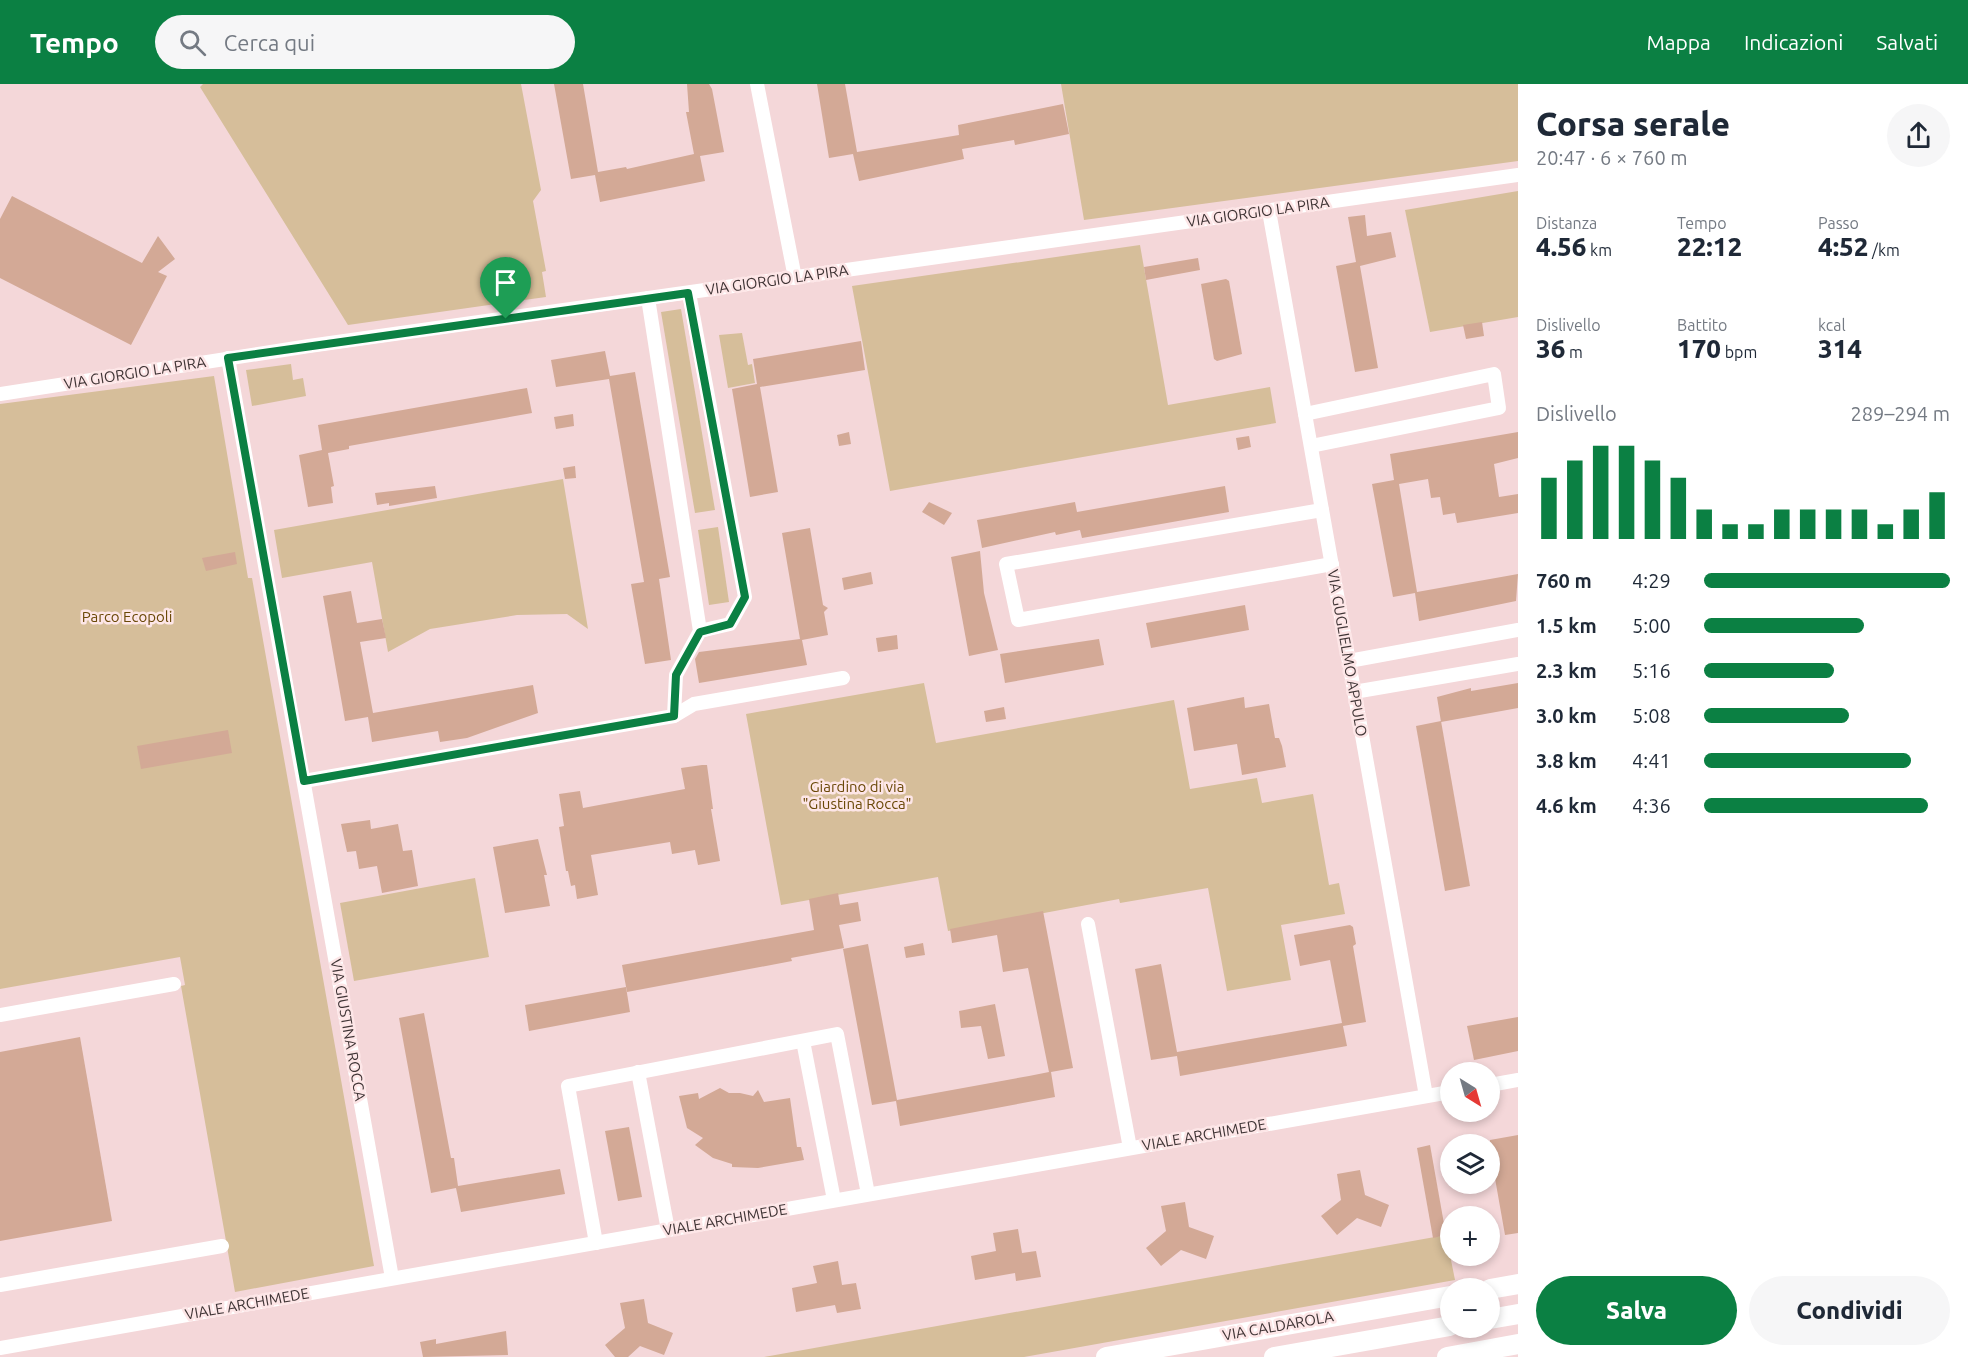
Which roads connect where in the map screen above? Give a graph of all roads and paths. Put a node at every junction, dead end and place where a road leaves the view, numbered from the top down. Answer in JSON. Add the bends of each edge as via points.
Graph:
{"nodes":[{"id":1,"x":757,"y":84,"type":"edge"},
{"id":2,"x":1518,"y":175,"type":"edge"},
{"id":3,"x":1269,"y":211,"type":"junction"},
{"id":4,"x":795,"y":278,"type":"junction"},
{"id":5,"x":688,"y":293,"type":"junction"},
{"id":6,"x":648,"y":298,"type":"junction"},
{"id":7,"x":228,"y":358,"type":"junction"},
{"id":8,"x":0,"y":394,"type":"edge"},
{"id":9,"x":1305,"y":414,"type":"junction"},
{"id":10,"x":1311,"y":446,"type":"junction"},
{"id":11,"x":1322,"y":510,"type":"junction"},
{"id":12,"x":1332,"y":564,"type":"junction"},
{"id":13,"x":1518,"y":630,"type":"edge"},
{"id":14,"x":700,"y":632,"type":"junction"},
{"id":15,"x":1349,"y":661,"type":"junction"},
{"id":16,"x":1518,"y":664,"type":"edge"},
{"id":17,"x":843,"y":678,"type":"dead end"},
{"id":18,"x":1354,"y":692,"type":"junction"},
{"id":19,"x":674,"y":716,"type":"junction"},
{"id":20,"x":304,"y":781,"type":"junction"},
{"id":21,"x":1089,"y":924,"type":"dead end"},
{"id":22,"x":174,"y":984,"type":"dead end"},
{"id":23,"x":0,"y":1015,"type":"edge"},
{"id":24,"x":803,"y":1041,"type":"junction"},
{"id":25,"x":638,"y":1072,"type":"junction"},
{"id":26,"x":1518,"y":1080,"type":"edge"},
{"id":27,"x":1500,"y":1083,"type":"edge"},
{"id":28,"x":1440,"y":1094,"type":"edge"},
{"id":29,"x":1426,"y":1096,"type":"junction"},
{"id":30,"x":1130,"y":1148,"type":"junction"},
{"id":31,"x":868,"y":1194,"type":"junction"},
{"id":32,"x":834,"y":1200,"type":"junction"},
{"id":33,"x":668,"y":1230,"type":"junction"},
{"id":34,"x":596,"y":1243,"type":"junction"},
{"id":35,"x":222,"y":1246,"type":"dead end"},
{"id":36,"x":392,"y":1278,"type":"junction"},
{"id":37,"x":1518,"y":1284,"type":"edge"},
{"id":38,"x":0,"y":1285,"type":"edge"},
{"id":39,"x":1500,"y":1287,"type":"edge"},
{"id":40,"x":1440,"y":1298,"type":"edge"},
{"id":41,"x":1518,"y":1314,"type":"edge"},
{"id":42,"x":1500,"y":1317,"type":"edge"},
{"id":43,"x":1440,"y":1328,"type":"edge"},
{"id":44,"x":1518,"y":1344,"type":"edge"},
{"id":45,"x":0,"y":1348,"type":"edge"},
{"id":46,"x":1106,"y":1357,"type":"edge"},
{"id":47,"x":1274,"y":1357,"type":"edge"},
{"id":48,"x":1447,"y":1357,"type":"edge"}],
"edges":[{"from":1,"to":4,"type":"street"},
{"from":2,"to":3,"type":"street","name":"VIA GIORGIO LA PIRA"},
{"from":3,"to":4,"type":"street","name":"VIA GIORGIO LA PIRA"},
{"from":3,"to":9,"type":"street","name":"VIA GUGLIELMO APPULO"},
{"from":4,"to":5,"type":"street","name":"VIA GIORGIO LA PIRA"},
{"from":5,"to":6,"type":"street","name":"VIA GIORGIO LA PIRA"},
{"from":5,"to":14,"type":"street","via":[[745,597],[730,624]]},
{"from":6,"to":7,"type":"street","name":"VIA GIORGIO LA PIRA"},
{"from":6,"to":14,"type":"street"},
{"from":7,"to":8,"type":"street","name":"VIA GIORGIO LA PIRA"},
{"from":7,"to":20,"type":"street","name":"VIA GIUSTINA ROCCA"},
{"from":9,"to":10,"type":"street","name":"VIA GUGLIELMO APPULO"},
{"from":9,"to":10,"type":"street","via":[[1494,374],[1499,408]]},
{"from":10,"to":11,"type":"street","name":"VIA GUGLIELMO APPULO"},
{"from":11,"to":12,"type":"street","name":"VIA GUGLIELMO APPULO"},
{"from":11,"to":12,"type":"street","via":[[1006,564],[1018,620]]},
{"from":12,"to":15,"type":"street","name":"VIA GUGLIELMO APPULO"},
{"from":13,"to":15,"type":"street"},
{"from":14,"to":19,"type":"street","via":[[676,675]]},
{"from":15,"to":18,"type":"street","name":"VIA GUGLIELMO APPULO"},
{"from":16,"to":18,"type":"street"},
{"from":17,"to":19,"type":"street","via":[[694,704]]},
{"from":18,"to":29,"type":"street","name":"VIA GUGLIELMO APPULO"},
{"from":19,"to":20,"type":"street"},
{"from":20,"to":36,"type":"street","name":"VIA GIUSTINA ROCCA"},
{"from":21,"to":30,"type":"street"},
{"from":22,"to":23,"type":"street"},
{"from":24,"to":25,"type":"street"},
{"from":24,"to":31,"type":"street","via":[[837,1034]]},
{"from":24,"to":32,"type":"street"},
{"from":25,"to":33,"type":"street"},
{"from":25,"to":34,"type":"street","via":[[568,1086]]},
{"from":26,"to":27,"type":"street"},
{"from":28,"to":29,"type":"street","name":"VIALE ARCHIMEDE"},
{"from":29,"to":30,"type":"street","name":"VIALE ARCHIMEDE"},
{"from":30,"to":31,"type":"street","name":"VIALE ARCHIMEDE"},
{"from":31,"to":32,"type":"street","name":"VIALE ARCHIMEDE"},
{"from":32,"to":33,"type":"street","name":"VIALE ARCHIMEDE"},
{"from":33,"to":34,"type":"street","name":"VIALE ARCHIMEDE"},
{"from":34,"to":36,"type":"street","name":"VIALE ARCHIMEDE"},
{"from":35,"to":38,"type":"street"},
{"from":36,"to":45,"type":"street","name":"VIALE ARCHIMEDE"},
{"from":37,"to":39,"type":"street"},
{"from":40,"to":46,"type":"street","name":"VIA CALDAROLA"},
{"from":41,"to":42,"type":"street"},
{"from":43,"to":47,"type":"street","name":"VIA CALDAROLA"},
{"from":44,"to":48,"type":"street"}]}
